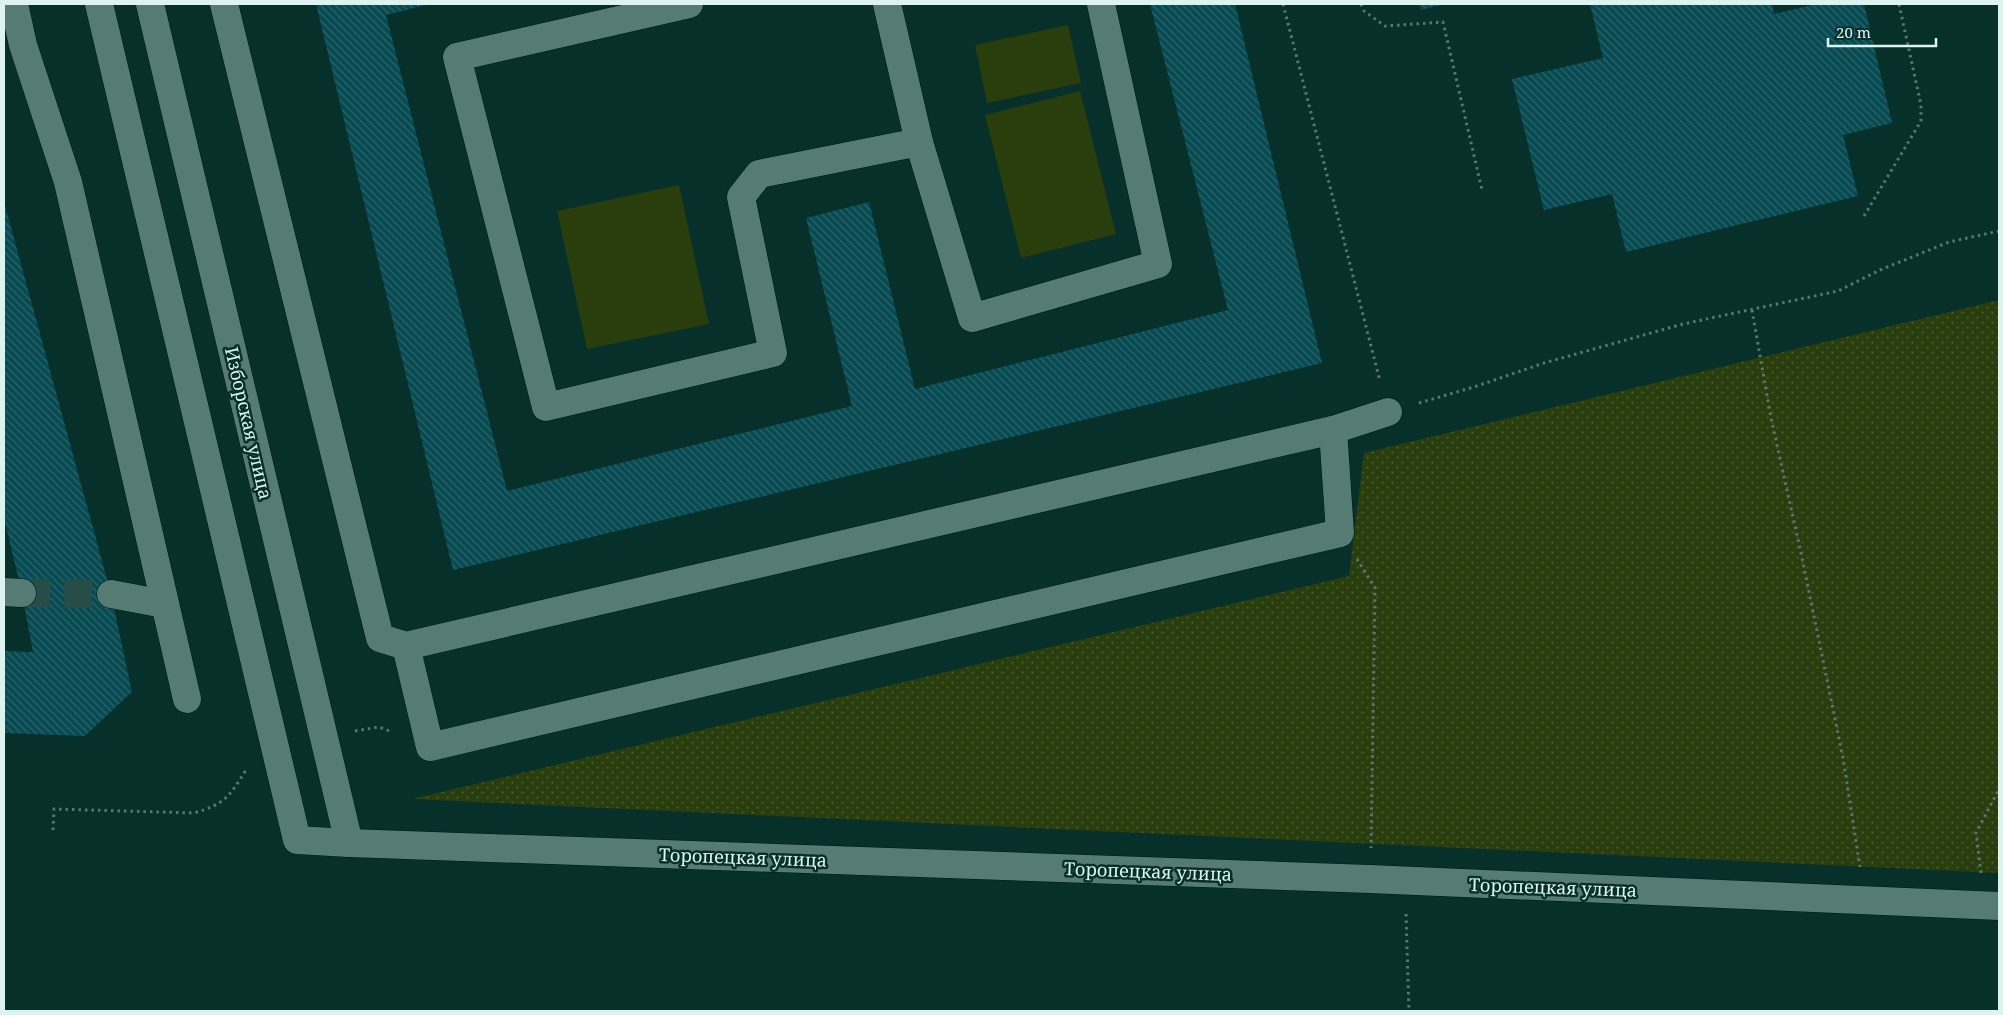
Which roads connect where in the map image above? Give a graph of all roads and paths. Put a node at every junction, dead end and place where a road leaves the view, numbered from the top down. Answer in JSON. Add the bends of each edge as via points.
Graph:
{"nodes":[{"id":1,"x":14,"y":4,"type":"edge"},
{"id":2,"x":98,"y":4,"type":"edge"},
{"id":3,"x":150,"y":4,"type":"edge"},
{"id":4,"x":224,"y":4,"type":"edge"},
{"id":5,"x":689,"y":4,"type":"edge"},
{"id":6,"x":887,"y":4,"type":"edge"},
{"id":7,"x":1101,"y":4,"type":"edge"},
{"id":8,"x":1283,"y":4,"type":"edge"},
{"id":9,"x":1362,"y":4,"type":"edge"},
{"id":10,"x":1899,"y":4,"type":"edge"},
{"id":11,"x":13,"y":47,"type":"edge"},
{"id":12,"x":919,"y":142,"type":"junction"},
{"id":13,"x":1482,"y":190,"type":"dead end"},
{"id":14,"x":1864,"y":216,"type":"dead end"},
{"id":15,"x":1999,"y":231,"type":"edge"},
{"id":16,"x":1752,"y":310,"type":"junction"},
{"id":17,"x":1388,"y":412,"type":"junction"},
{"id":18,"x":1333,"y":430,"type":"junction"},
{"id":19,"x":1340,"y":533,"type":"junction"},
{"id":20,"x":111,"y":594,"type":"tunnel mouth"},
{"id":21,"x":164,"y":604,"type":"junction"},
{"id":22,"x":406,"y":646,"type":"junction"},
{"id":23,"x":187,"y":699,"type":"dead end"},
{"id":24,"x":323,"y":737,"type":"junction"},
{"id":25,"x":275,"y":747,"type":"junction"},
{"id":26,"x":430,"y":748,"type":"junction"},
{"id":27,"x":1999,"y":789,"type":"edge"},
{"id":28,"x":53,"y":830,"type":"dead end"},
{"id":29,"x":349,"y":843,"type":"junction"},
{"id":30,"x":1370,"y":879,"type":"junction"},
{"id":31,"x":1865,"y":900,"type":"junction"},
{"id":32,"x":1992,"y":905,"type":"edge"},
{"id":33,"x":1409,"y":1011,"type":"edge"}],
"edges":[{"from":1,"to":11,"type":"street"},
{"from":2,"to":25,"type":"street"},
{"from":3,"to":24,"type":"street","name":"Изборская улица"},
{"from":4,"to":22,"type":"street","via":[[380,638]]},
{"from":5,"to":12,"type":"street","via":[[457,58],[546,407],[773,353],[741,197],[759,174]]},
{"from":6,"to":12,"type":"street"},
{"from":7,"to":12,"type":"street","via":[[1158,264],[972,318]]},
{"from":8,"to":17,"type":"path"},
{"from":9,"to":13,"type":"path","via":[[1364,11],[1385,26],[1442,22]]},
{"from":10,"to":14,"type":"path","via":[[1921,105],[1921,121]]},
{"from":11,"to":21,"type":"street","via":[[68,182]]},
{"from":15,"to":16,"type":"path","via":[[1948,242],[1838,291]]},
{"from":16,"to":17,"type":"path","via":[[1683,324],[1544,362],[1474,388]]},
{"from":16,"to":31,"type":"path","via":[[1771,418],[1843,758]]},
{"from":17,"to":18,"type":"street"},
{"from":18,"to":19,"type":"street"},
{"from":18,"to":22,"type":"street"},
{"from":19,"to":26,"type":"street"},
{"from":19,"to":30,"type":"path","via":[[1375,588]]},
{"from":20,"to":21,"type":"street"},
{"from":21,"to":23,"type":"street"},
{"from":22,"to":26,"type":"street"},
{"from":24,"to":26,"type":"path","via":[[379,727]]},
{"from":24,"to":29,"type":"street","name":"Изборская улица"},
{"from":25,"to":28,"type":"path","via":[[255,753],[230,794],[215,807],[194,812],[54,809]]},
{"from":25,"to":29,"type":"street","name":"Торопецкая улица","via":[[297,840]]},
{"from":27,"to":32,"type":"path","via":[[1976,833]]},
{"from":29,"to":30,"type":"street","name":"Торопецкая улица"},
{"from":30,"to":31,"type":"street","name":"Торопецкая улица"},
{"from":30,"to":33,"type":"path","via":[[1406,914]]},
{"from":31,"to":32,"type":"street","name":"Торопецкая улица"}]}
